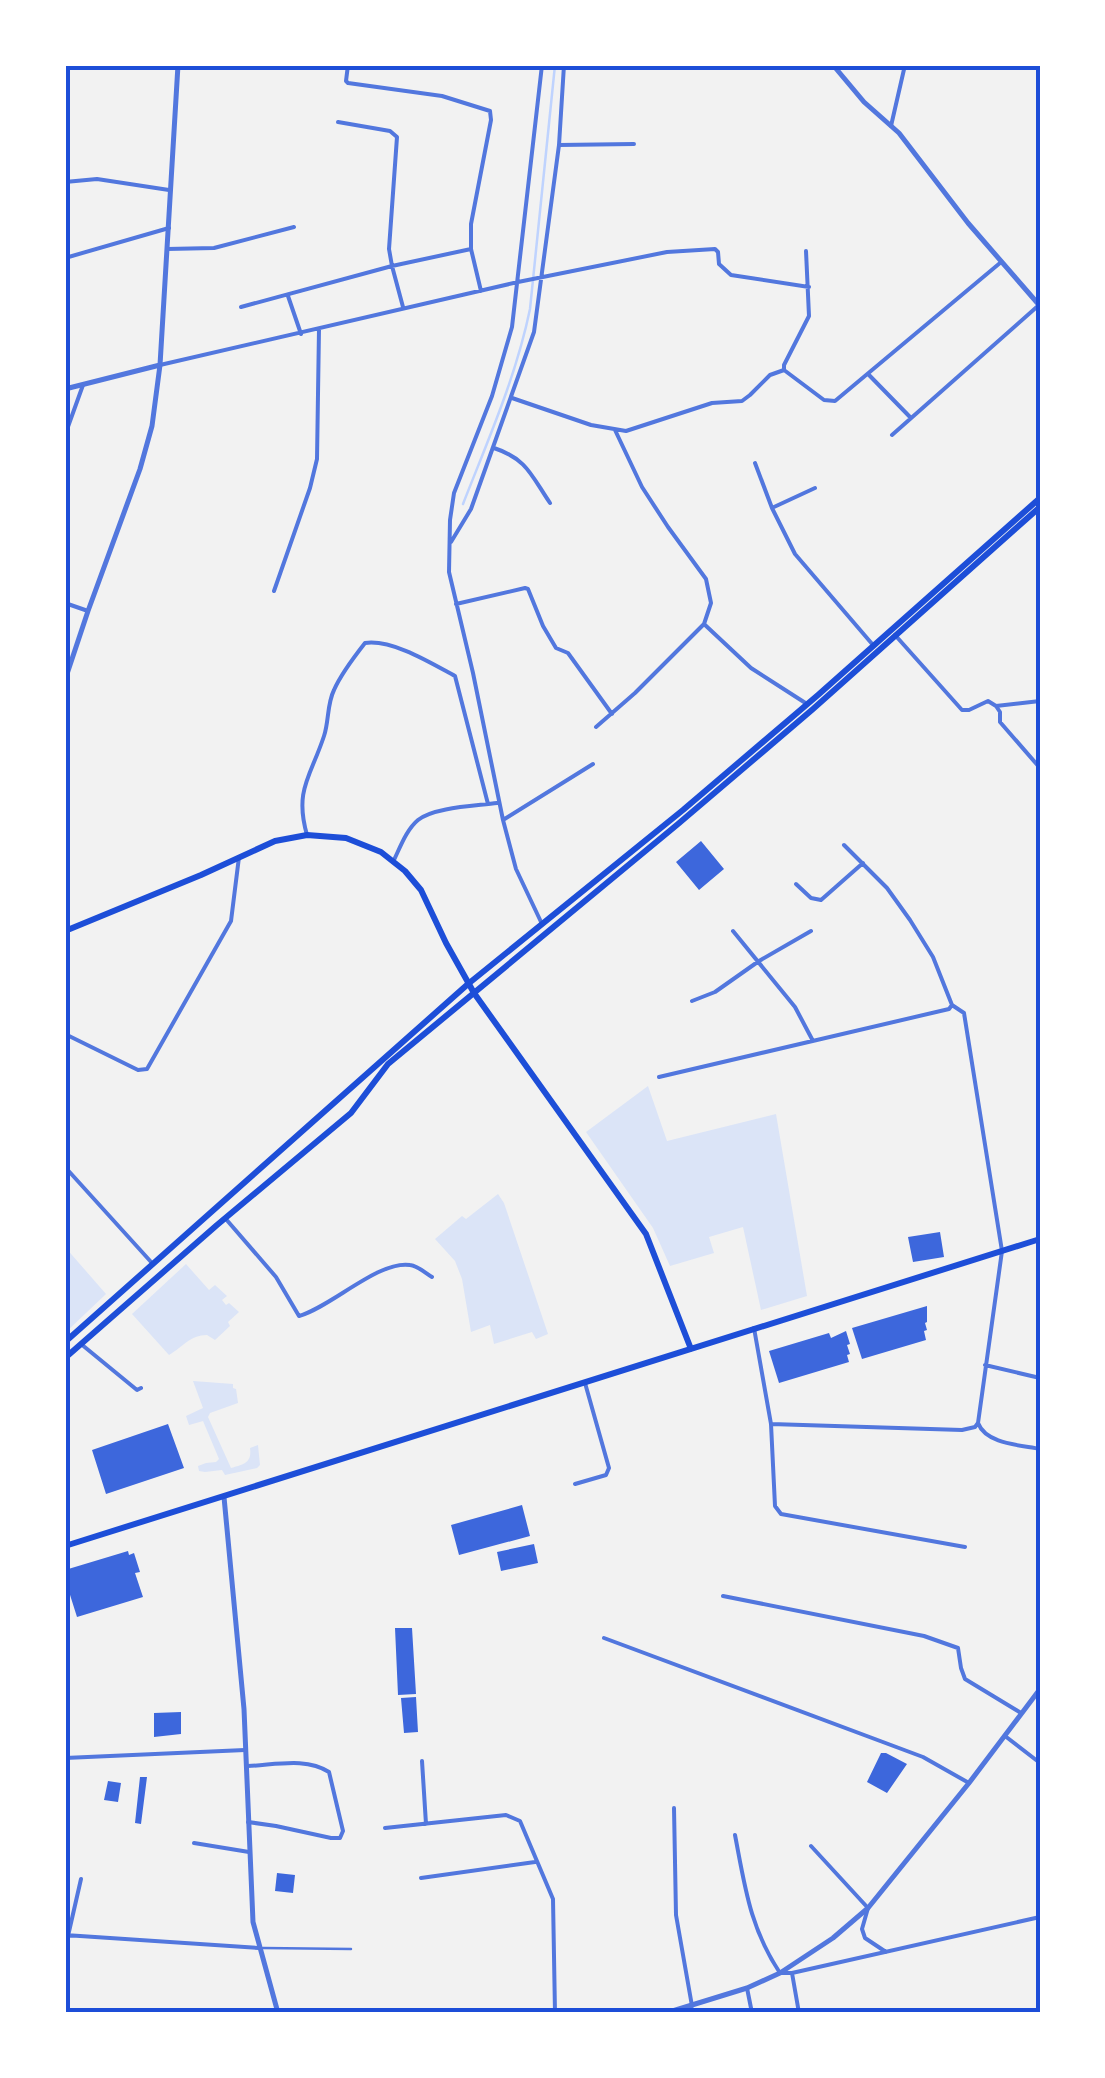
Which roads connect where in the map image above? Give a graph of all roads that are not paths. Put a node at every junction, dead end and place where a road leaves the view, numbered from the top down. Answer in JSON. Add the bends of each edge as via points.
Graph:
{"nodes":[{"id":1,"x":178,"y":65,"type":"edge"},
{"id":2,"x":348,"y":65,"type":"edge"},
{"id":3,"x":542,"y":65,"type":"edge"},
{"id":4,"x":564,"y":65,"type":"edge"},
{"id":5,"x":834,"y":65,"type":"edge"},
{"id":6,"x":905,"y":65,"type":"edge"},
{"id":7,"x":338,"y":122,"type":"dead end"},
{"id":8,"x":891,"y":126,"type":"junction"},
{"id":9,"x":634,"y":144,"type":"dead end"},
{"id":10,"x":558,"y":145,"type":"junction"},
{"id":11,"x":65,"y":182,"type":"edge"},
{"id":12,"x":171,"y":190,"type":"junction"},
{"id":13,"x":168,"y":228,"type":"junction"},
{"id":14,"x":294,"y":228,"type":"dead end"},
{"id":15,"x":167,"y":249,"type":"junction"},
{"id":16,"x":471,"y":249,"type":"junction"},
{"id":17,"x":806,"y":251,"type":"dead end"},
{"id":18,"x":65,"y":258,"type":"edge"},
{"id":19,"x":1000,"y":262,"type":"junction"},
{"id":20,"x":392,"y":266,"type":"junction"},
{"id":21,"x":543,"y":277,"type":"junction"},
{"id":22,"x":518,"y":282,"type":"junction"},
{"id":23,"x":810,"y":287,"type":"junction"},
{"id":24,"x":481,"y":291,"type":"junction"},
{"id":25,"x":288,"y":296,"type":"junction"},
{"id":26,"x":1039,"y":306,"type":"edge"},
{"id":27,"x":241,"y":307,"type":"dead end"},
{"id":28,"x":404,"y":309,"type":"junction"},
{"id":29,"x":319,"y":329,"type":"junction"},
{"id":30,"x":301,"y":334,"type":"junction"},
{"id":31,"x":160,"y":365,"type":"junction"},
{"id":32,"x":784,"y":370,"type":"junction"},
{"id":33,"x":869,"y":375,"type":"junction"},
{"id":34,"x":82,"y":385,"type":"junction"},
{"id":35,"x":65,"y":389,"type":"edge"},
{"id":36,"x":512,"y":398,"type":"junction"},
{"id":37,"x":910,"y":417,"type":"junction"},
{"id":38,"x":615,"y":430,"type":"junction"},
{"id":39,"x":892,"y":434,"type":"dead end"},
{"id":40,"x":65,"y":435,"type":"edge"},
{"id":41,"x":494,"y":448,"type":"junction"},
{"id":42,"x":755,"y":463,"type":"dead end"},
{"id":43,"x":815,"y":488,"type":"dead end"},
{"id":44,"x":1040,"y":498,"type":"edge"},
{"id":45,"x":550,"y":503,"type":"dead end"},
{"id":46,"x":772,"y":508,"type":"junction"},
{"id":47,"x":1040,"y":508,"type":"edge"},
{"id":48,"x":451,"y":542,"type":"junction"},
{"id":49,"x":274,"y":592,"type":"dead end"},
{"id":50,"x":65,"y":603,"type":"edge"},
{"id":51,"x":456,"y":604,"type":"junction"},
{"id":52,"x":88,"y":612,"type":"junction"},
{"id":53,"x":704,"y":624,"type":"junction"},
{"id":54,"x":894,"y":635,"type":"junction"},
{"id":55,"x":873,"y":645,"type":"junction"},
{"id":56,"x":65,"y":680,"type":"edge"},
{"id":57,"x":1040,"y":701,"type":"edge"},
{"id":58,"x":806,"y":704,"type":"junction"},
{"id":59,"x":996,"y":706,"type":"junction"},
{"id":60,"x":612,"y":714,"type":"junction"},
{"id":61,"x":596,"y":727,"type":"dead end"},
{"id":62,"x":594,"y":764,"type":"dead end"},
{"id":63,"x":1040,"y":768,"type":"edge"},
{"id":64,"x":499,"y":802,"type":"junction"},
{"id":65,"x":488,"y":804,"type":"junction"},
{"id":66,"x":502,"y":820,"type":"junction"},
{"id":67,"x":307,"y":835,"type":"junction"},
{"id":68,"x":844,"y":846,"type":"dead end"},
{"id":69,"x":238,"y":857,"type":"junction"},
{"id":70,"x":393,"y":862,"type":"junction"},
{"id":71,"x":863,"y":863,"type":"junction"},
{"id":72,"x":796,"y":884,"type":"dead end"},
{"id":73,"x":542,"y":924,"type":"junction"},
{"id":74,"x":65,"y":930,"type":"edge"},
{"id":75,"x":733,"y":931,"type":"dead end"},
{"id":76,"x":812,"y":931,"type":"dead end"},
{"id":77,"x":759,"y":961,"type":"junction"},
{"id":78,"x":468,"y":984,"type":"junction"},
{"id":79,"x":474,"y":993,"type":"junction"},
{"id":80,"x":692,"y":1001,"type":"dead end"},
{"id":81,"x":952,"y":1006,"type":"junction"},
{"id":82,"x":65,"y":1034,"type":"edge"},
{"id":83,"x":814,"y":1041,"type":"junction"},
{"id":84,"x":659,"y":1076,"type":"dead end"},
{"id":85,"x":65,"y":1167,"type":"edge"},
{"id":86,"x":225,"y":1218,"type":"junction"},
{"id":87,"x":1040,"y":1239,"type":"edge"},
{"id":88,"x":1002,"y":1251,"type":"junction"},
{"id":89,"x":152,"y":1263,"type":"junction"},
{"id":90,"x":432,"y":1276,"type":"dead end"},
{"id":91,"x":754,"y":1328,"type":"junction"},
{"id":92,"x":65,"y":1342,"type":"edge"},
{"id":93,"x":81,"y":1344,"type":"junction"},
{"id":94,"x":691,"y":1349,"type":"junction"},
{"id":95,"x":65,"y":1358,"type":"edge"},
{"id":96,"x":984,"y":1364,"type":"junction"},
{"id":97,"x":1040,"y":1378,"type":"edge"},
{"id":98,"x":585,"y":1383,"type":"junction"},
{"id":99,"x":142,"y":1388,"type":"dead end"},
{"id":100,"x":771,"y":1424,"type":"junction"},
{"id":101,"x":978,"y":1424,"type":"junction"},
{"id":102,"x":1040,"y":1449,"type":"edge"},
{"id":103,"x":575,"y":1484,"type":"dead end"},
{"id":104,"x":224,"y":1496,"type":"junction"},
{"id":105,"x":65,"y":1546,"type":"edge"},
{"id":106,"x":965,"y":1547,"type":"dead end"},
{"id":107,"x":723,"y":1596,"type":"dead end"},
{"id":108,"x":604,"y":1638,"type":"dead end"},
{"id":109,"x":1040,"y":1689,"type":"edge"},
{"id":110,"x":1021,"y":1713,"type":"junction"},
{"id":111,"x":1005,"y":1736,"type":"junction"},
{"id":112,"x":245,"y":1750,"type":"junction"},
{"id":113,"x":65,"y":1758,"type":"edge"},
{"id":114,"x":422,"y":1761,"type":"dead end"},
{"id":115,"x":1040,"y":1763,"type":"edge"},
{"id":116,"x":246,"y":1767,"type":"junction"},
{"id":117,"x":970,"y":1783,"type":"junction"},
{"id":118,"x":674,"y":1808,"type":"dead end"},
{"id":119,"x":248,"y":1822,"type":"junction"},
{"id":120,"x":426,"y":1824,"type":"junction"},
{"id":121,"x":385,"y":1828,"type":"dead end"},
{"id":122,"x":735,"y":1835,"type":"dead end"},
{"id":123,"x":194,"y":1843,"type":"dead end"},
{"id":124,"x":812,"y":1846,"type":"dead end"},
{"id":125,"x":250,"y":1852,"type":"junction"},
{"id":126,"x":537,"y":1862,"type":"junction"},
{"id":127,"x":421,"y":1878,"type":"dead end"},
{"id":128,"x":81,"y":1880,"type":"dead end"},
{"id":129,"x":868,"y":1908,"type":"junction"},
{"id":130,"x":1040,"y":1917,"type":"edge"},
{"id":131,"x":67,"y":1936,"type":"edge"},
{"id":132,"x":259,"y":1948,"type":"junction"},
{"id":133,"x":352,"y":1949,"type":"dead end"},
{"id":134,"x":886,"y":1952,"type":"junction"},
{"id":135,"x":780,"y":1973,"type":"junction"},
{"id":136,"x":792,"y":1973,"type":"junction"},
{"id":137,"x":747,"y":1988,"type":"junction"},
{"id":138,"x":692,"y":2006,"type":"junction"},
{"id":139,"x":278,"y":2013,"type":"edge"},
{"id":140,"x":555,"y":2013,"type":"edge"},
{"id":141,"x":666,"y":2013,"type":"edge"},
{"id":142,"x":752,"y":2013,"type":"edge"},
{"id":143,"x":799,"y":2013,"type":"edge"}],
"edges":[{"from":1,"to":12,"type":"street"},
{"from":2,"to":16,"type":"street","via":[[348,83],[442,96],[490,111]]},
{"from":3,"to":22,"type":"street"},
{"from":4,"to":10,"type":"street"},
{"from":5,"to":8,"type":"street"},
{"from":6,"to":8,"type":"street"},
{"from":7,"to":20,"type":"street","via":[[397,137]]},
{"from":8,"to":19,"type":"street"},
{"from":9,"to":10,"type":"street"},
{"from":10,"to":21,"type":"street"},
{"from":11,"to":12,"type":"street","via":[[97,179]]},
{"from":12,"to":13,"type":"street"},
{"from":13,"to":15,"type":"street"},
{"from":13,"to":18,"type":"street"},
{"from":14,"to":15,"type":"street","via":[[214,248]]},
{"from":15,"to":31,"type":"street"},
{"from":16,"to":20,"type":"street"},
{"from":16,"to":24,"type":"street"},
{"from":17,"to":23,"type":"street"},
{"from":19,"to":26,"type":"street"},
{"from":19,"to":33,"type":"street"},
{"from":20,"to":25,"type":"street"},
{"from":20,"to":28,"type":"street"},
{"from":21,"to":22,"type":"street"},
{"from":21,"to":23,"type":"street","via":[[715,249],[718,264],[731,276]]},
{"from":21,"to":36,"type":"street"},
{"from":22,"to":24,"type":"street"},
{"from":22,"to":48,"type":"street","via":[[492,396],[454,493]]},
{"from":23,"to":32,"type":"street","via":[[807,324]]},
{"from":24,"to":28,"type":"street"},
{"from":25,"to":27,"type":"street"},
{"from":25,"to":30,"type":"street"},
{"from":26,"to":37,"type":"street"},
{"from":28,"to":29,"type":"street"},
{"from":29,"to":30,"type":"street"},
{"from":29,"to":49,"type":"street","via":[[317,458]]},
{"from":30,"to":31,"type":"street"},
{"from":31,"to":34,"type":"street"},
{"from":31,"to":52,"type":"street","via":[[140,469]]},
{"from":32,"to":33,"type":"street","via":[[830,402]]},
{"from":32,"to":38,"type":"street","via":[[742,400]]},
{"from":33,"to":37,"type":"street"},
{"from":34,"to":35,"type":"street"},
{"from":34,"to":40,"type":"street"},
{"from":36,"to":38,"type":"street"},
{"from":36,"to":41,"type":"street"},
{"from":37,"to":39,"type":"street"},
{"from":38,"to":53,"type":"street","via":[[642,487],[706,579],[711,603]]},
{"from":41,"to":45,"type":"street","via":[[523,462]]},
{"from":41,"to":48,"type":"street"},
{"from":42,"to":46,"type":"street"},
{"from":43,"to":46,"type":"street"},
{"from":44,"to":55,"type":"main road"},
{"from":46,"to":55,"type":"street","via":[[795,554]]},
{"from":47,"to":54,"type":"main road"},
{"from":48,"to":51,"type":"street"},
{"from":50,"to":52,"type":"street"},
{"from":51,"to":60,"type":"street","via":[[528,589],[556,648],[568,653]]},
{"from":51,"to":64,"type":"street"},
{"from":52,"to":56,"type":"street"},
{"from":53,"to":58,"type":"street","via":[[751,668]]},
{"from":53,"to":60,"type":"street"},
{"from":54,"to":59,"type":"street","via":[[959,709],[988,701]]},
{"from":54,"to":79,"type":"main road"},
{"from":55,"to":58,"type":"main road"},
{"from":57,"to":59,"type":"street"},
{"from":58,"to":73,"type":"main road"},
{"from":59,"to":63,"type":"street","via":[[1000,722]]},
{"from":60,"to":61,"type":"street"},
{"from":62,"to":66,"type":"street"},
{"from":64,"to":65,"type":"street"},
{"from":64,"to":66,"type":"street"},
{"from":65,"to":67,"type":"street","via":[[455,676],[376,641],[365,643],[334,690],[301,800]]},
{"from":65,"to":70,"type":"street","via":[[423,816]]},
{"from":66,"to":73,"type":"street"},
{"from":67,"to":69,"type":"main road"},
{"from":67,"to":70,"type":"main road","via":[[346,838]]},
{"from":68,"to":71,"type":"street"},
{"from":69,"to":74,"type":"main road"},
{"from":69,"to":82,"type":"street","via":[[231,922],[144,1070]]},
{"from":70,"to":78,"type":"main road","via":[[420,890]]},
{"from":71,"to":72,"type":"street","via":[[822,900]]},
{"from":71,"to":81,"type":"street","via":[[910,920]]},
{"from":73,"to":78,"type":"main road"},
{"from":75,"to":77,"type":"street"},
{"from":76,"to":77,"type":"street"},
{"from":77,"to":80,"type":"street"},
{"from":77,"to":83,"type":"street"},
{"from":78,"to":79,"type":"main road"},
{"from":78,"to":89,"type":"main road"},
{"from":79,"to":86,"type":"main road","via":[[388,1064],[351,1114]]},
{"from":79,"to":94,"type":"main road","via":[[646,1234]]},
{"from":81,"to":83,"type":"street"},
{"from":81,"to":88,"type":"street","via":[[964,1013]]},
{"from":83,"to":84,"type":"street"},
{"from":85,"to":89,"type":"street"},
{"from":86,"to":90,"type":"street","via":[[276,1277],[299,1316],[390,1266],[415,1266]]},
{"from":86,"to":93,"type":"main road"},
{"from":87,"to":88,"type":"main road"},
{"from":88,"to":91,"type":"main road"},
{"from":88,"to":96,"type":"street"},
{"from":89,"to":92,"type":"main road"},
{"from":91,"to":94,"type":"main road"},
{"from":91,"to":100,"type":"street"},
{"from":93,"to":95,"type":"main road"},
{"from":93,"to":99,"type":"street"},
{"from":94,"to":98,"type":"main road"},
{"from":96,"to":97,"type":"street"},
{"from":96,"to":101,"type":"street"},
{"from":98,"to":103,"type":"street","via":[[609,1468],[606,1475]]},
{"from":98,"to":104,"type":"main road"},
{"from":100,"to":101,"type":"street","via":[[962,1430]]},
{"from":100,"to":106,"type":"street","via":[[775,1506],[781,1514]]},
{"from":101,"to":102,"type":"street","via":[[986,1437]]},
{"from":104,"to":105,"type":"main road"},
{"from":104,"to":112,"type":"street"},
{"from":107,"to":110,"type":"street","via":[[948,1642],[958,1648],[965,1678]]},
{"from":108,"to":117,"type":"street","via":[[923,1757]]},
{"from":109,"to":110,"type":"street"},
{"from":110,"to":111,"type":"street"},
{"from":111,"to":115,"type":"street"},
{"from":111,"to":117,"type":"street"},
{"from":112,"to":113,"type":"street"},
{"from":112,"to":116,"type":"street"},
{"from":114,"to":120,"type":"street"},
{"from":116,"to":119,"type":"street"},
{"from":116,"to":119,"type":"street","via":[[320,1766],[329,1772],[343,1831],[336,1839]]},
{"from":117,"to":129,"type":"street"},
{"from":118,"to":138,"type":"street","via":[[676,1915]]},
{"from":119,"to":125,"type":"street"},
{"from":120,"to":121,"type":"street"},
{"from":120,"to":126,"type":"street","via":[[513,1816]]},
{"from":122,"to":135,"type":"street","via":[[750,1913]]},
{"from":123,"to":125,"type":"street"},
{"from":124,"to":129,"type":"street"},
{"from":125,"to":132,"type":"street"},
{"from":126,"to":127,"type":"street"},
{"from":126,"to":140,"type":"street","via":[[552,1899]]},
{"from":128,"to":131,"type":"street"},
{"from":129,"to":134,"type":"street","via":[[865,1938]]},
{"from":129,"to":135,"type":"street"},
{"from":130,"to":134,"type":"street"},
{"from":131,"to":132,"type":"street"},
{"from":132,"to":133,"type":"lane"},
{"from":132,"to":139,"type":"street"},
{"from":134,"to":136,"type":"street"},
{"from":135,"to":136,"type":"street"},
{"from":135,"to":137,"type":"street"},
{"from":136,"to":143,"type":"street"},
{"from":137,"to":138,"type":"street"},
{"from":137,"to":142,"type":"street"},
{"from":138,"to":141,"type":"street"}]}
